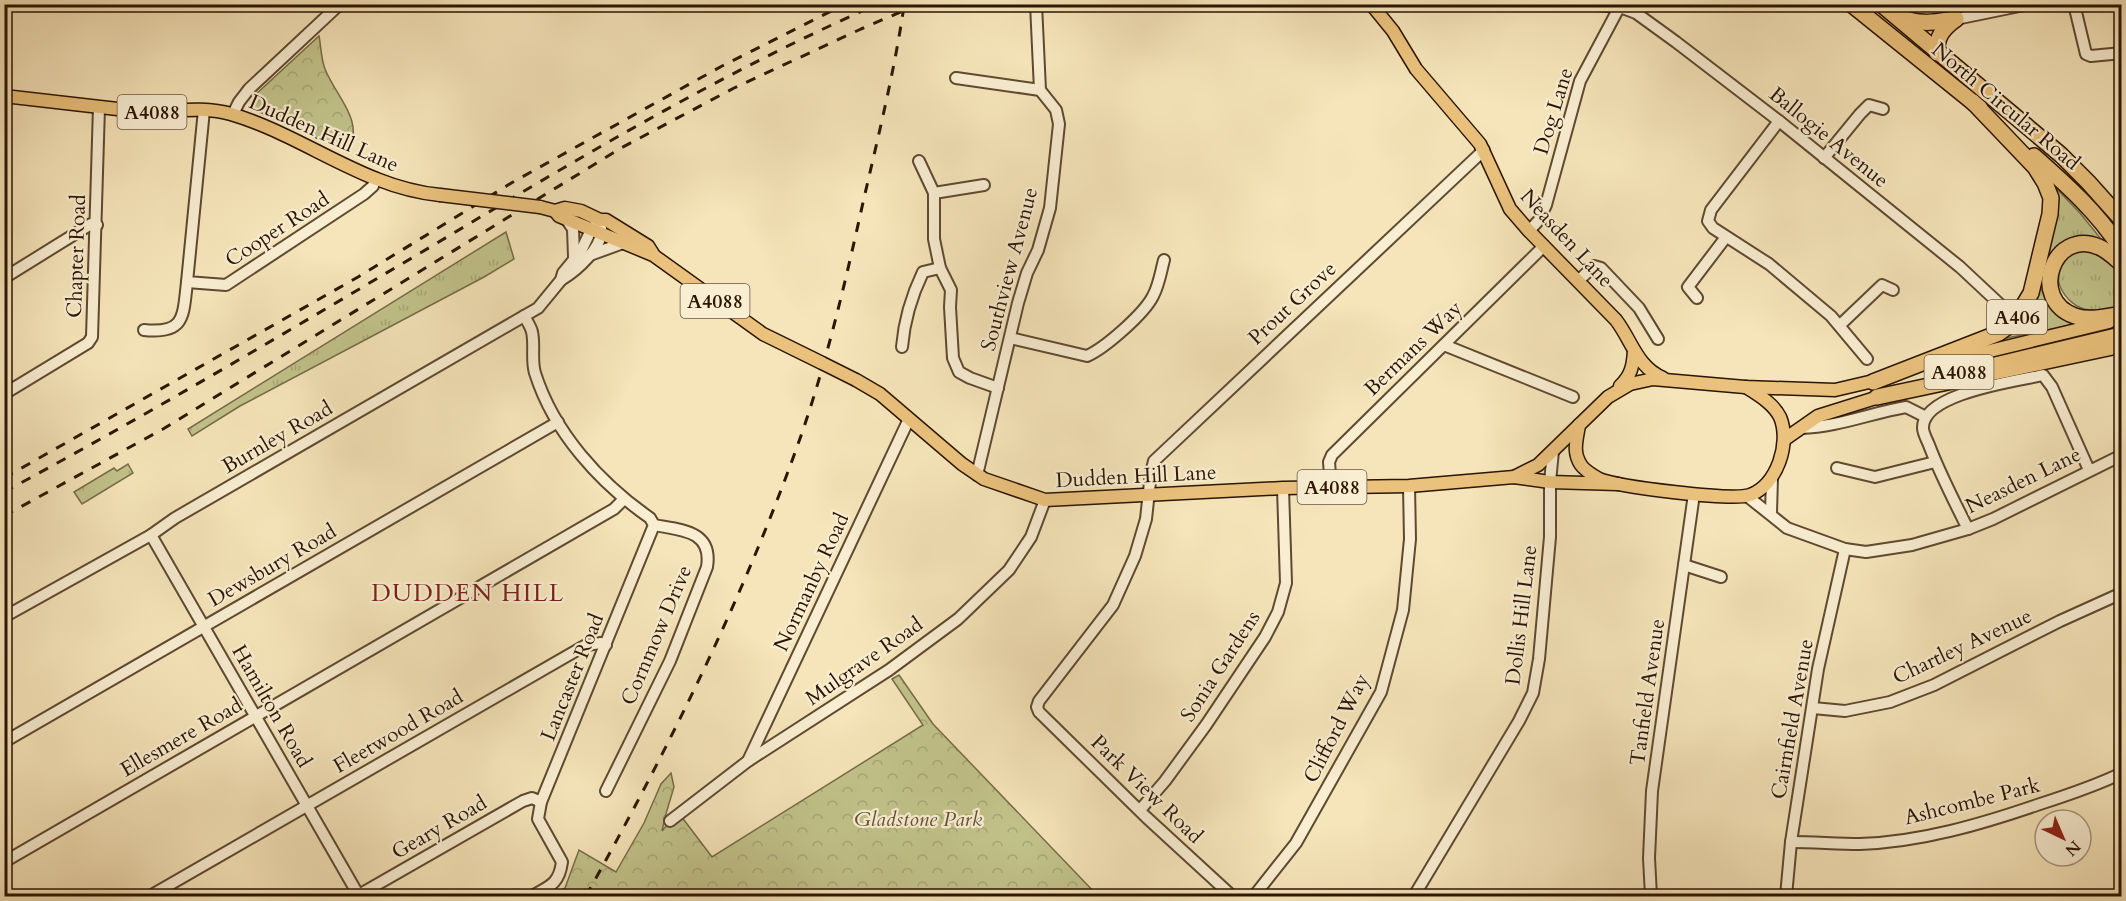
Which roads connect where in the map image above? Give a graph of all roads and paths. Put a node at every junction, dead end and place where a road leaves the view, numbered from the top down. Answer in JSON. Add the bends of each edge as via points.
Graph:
{"nodes":[{"id":1,"x":340,"y":4,"type":"edge"},
{"id":2,"x":1036,"y":4,"type":"edge"},
{"id":3,"x":1584,"y":4,"type":"edge"},
{"id":4,"x":1851,"y":4,"type":"edge"},
{"id":5,"x":2030,"y":4,"type":"edge"},
{"id":6,"x":2074,"y":4,"type":"edge"},
{"id":7,"x":1372,"y":5,"type":"edge"},
{"id":8,"x":1620,"y":6,"type":"edge"},
{"id":9,"x":1885,"y":8,"type":"edge"},
{"id":10,"x":1956,"y":19,"type":"junction"},
{"id":11,"x":2121,"y":52,"type":"edge"},
{"id":12,"x":1937,"y":53,"type":"junction"},
{"id":13,"x":956,"y":78,"type":"dead end"},
{"id":14,"x":1040,"y":90,"type":"junction"},
{"id":15,"x":4,"y":96,"type":"edge"},
{"id":16,"x":1973,"y":102,"type":"junction"},
{"id":17,"x":99,"y":107,"type":"junction"},
{"id":18,"x":1884,"y":109,"type":"dead end"},
{"id":19,"x":204,"y":110,"type":"junction"},
{"id":20,"x":233,"y":114,"type":"junction"},
{"id":21,"x":1779,"y":121,"type":"junction"},
{"id":22,"x":1484,"y":150,"type":"junction"},
{"id":23,"x":1824,"y":158,"type":"junction"},
{"id":24,"x":919,"y":161,"type":"dead end"},
{"id":25,"x":376,"y":178,"type":"junction"},
{"id":26,"x":984,"y":185,"type":"dead end"},
{"id":27,"x":934,"y":193,"type":"junction"},
{"id":28,"x":555,"y":211,"type":"junction"},
{"id":29,"x":566,"y":219,"type":"junction"},
{"id":30,"x":2121,"y":219,"type":"edge"},
{"id":31,"x":600,"y":220,"type":"junction"},
{"id":32,"x":97,"y":225,"type":"junction"},
{"id":33,"x":1529,"y":231,"type":"junction"},
{"id":34,"x":596,"y":232,"type":"junction"},
{"id":35,"x":1726,"y":237,"type":"junction"},
{"id":36,"x":623,"y":243,"type":"junction"},
{"id":37,"x":1544,"y":246,"type":"junction"},
{"id":38,"x":2121,"y":250,"type":"edge"},
{"id":39,"x":590,"y":255,"type":"junction"},
{"id":40,"x":654,"y":255,"type":"junction"},
{"id":41,"x":574,"y":257,"type":"junction"},
{"id":42,"x":1164,"y":260,"type":"dead end"},
{"id":43,"x":2121,"y":264,"type":"edge"},
{"id":44,"x":940,"y":267,"type":"junction"},
{"id":45,"x":4,"y":279,"type":"edge"},
{"id":46,"x":561,"y":280,"type":"junction"},
{"id":47,"x":1578,"y":281,"type":"junction"},
{"id":48,"x":187,"y":282,"type":"junction"},
{"id":49,"x":1893,"y":290,"type":"dead end"},
{"id":50,"x":1697,"y":298,"type":"dead end"},
{"id":51,"x":2006,"y":310,"type":"dead end"},
{"id":52,"x":524,"y":316,"type":"junction"},
{"id":53,"x":2121,"y":316,"type":"edge"},
{"id":54,"x":1840,"y":325,"type":"junction"},
{"id":55,"x":144,"y":330,"type":"dead end"},
{"id":56,"x":2121,"y":333,"type":"edge"},
{"id":57,"x":1010,"y":338,"type":"junction"},
{"id":58,"x":1658,"y":339,"type":"dead end"},
{"id":59,"x":1444,"y":345,"type":"junction"},
{"id":60,"x":2121,"y":345,"type":"edge"},
{"id":61,"x":902,"y":347,"type":"dead end"},
{"id":62,"x":1634,"y":350,"type":"junction"},
{"id":63,"x":1867,"y":359,"type":"dead end"},
{"id":64,"x":1667,"y":380,"type":"junction"},
{"id":65,"x":1745,"y":387,"type":"junction"},
{"id":66,"x":998,"y":388,"type":"junction"},
{"id":67,"x":1875,"y":389,"type":"junction"},
{"id":68,"x":4,"y":394,"type":"edge"},
{"id":69,"x":1573,"y":397,"type":"dead end"},
{"id":70,"x":1608,"y":397,"type":"junction"},
{"id":71,"x":1926,"y":417,"type":"junction"},
{"id":72,"x":909,"y":419,"type":"junction"},
{"id":73,"x":558,"y":422,"type":"junction"},
{"id":74,"x":1580,"y":424,"type":"junction"},
{"id":75,"x":1802,"y":428,"type":"junction"},
{"id":76,"x":1785,"y":439,"type":"junction"},
{"id":77,"x":1553,"y":451,"type":"junction"},
{"id":78,"x":2121,"y":455,"type":"edge"},
{"id":79,"x":1935,"y":462,"type":"junction"},
{"id":80,"x":1837,"y":468,"type":"dead end"},
{"id":81,"x":2089,"y":470,"type":"junction"},
{"id":82,"x":977,"y":475,"type":"junction"},
{"id":83,"x":1514,"y":477,"type":"junction"},
{"id":84,"x":1772,"y":478,"type":"junction"},
{"id":85,"x":1550,"y":482,"type":"junction"},
{"id":86,"x":1618,"y":484,"type":"junction"},
{"id":87,"x":1409,"y":486,"type":"junction"},
{"id":88,"x":1331,"y":487,"type":"junction"},
{"id":89,"x":1283,"y":488,"type":"junction"},
{"id":90,"x":1695,"y":494,"type":"junction"},
{"id":91,"x":1149,"y":496,"type":"junction"},
{"id":92,"x":1747,"y":496,"type":"junction"},
{"id":93,"x":624,"y":499,"type":"junction"},
{"id":94,"x":1044,"y":500,"type":"junction"},
{"id":95,"x":1771,"y":513,"type":"junction"},
{"id":96,"x":654,"y":525,"type":"junction"},
{"id":97,"x":1968,"y":529,"type":"junction"},
{"id":98,"x":151,"y":535,"type":"junction"},
{"id":99,"x":1845,"y":549,"type":"junction"},
{"id":100,"x":1684,"y":565,"type":"junction"},
{"id":101,"x":1721,"y":577,"type":"dead end"},
{"id":102,"x":2121,"y":592,"type":"edge"},
{"id":103,"x":4,"y":617,"type":"edge"},
{"id":104,"x":204,"y":627,"type":"junction"},
{"id":105,"x":606,"y":645,"type":"junction"},
{"id":106,"x":1037,"y":707,"type":"joint"},
{"id":107,"x":1813,"y":708,"type":"junction"},
{"id":108,"x":255,"y":717,"type":"junction"},
{"id":109,"x":4,"y":742,"type":"edge"},
{"id":110,"x":748,"y":762,"type":"junction"},
{"id":111,"x":2121,"y":773,"type":"edge"},
{"id":112,"x":606,"y":791,"type":"dead end"},
{"id":113,"x":541,"y":802,"type":"junction"},
{"id":114,"x":307,"y":806,"type":"junction"},
{"id":115,"x":1140,"y":810,"type":"junction"},
{"id":116,"x":670,"y":821,"type":"dead end"},
{"id":117,"x":1791,"y":842,"type":"junction"},
{"id":118,"x":4,"y":862,"type":"edge"},
{"id":119,"x":358,"y":896,"type":"edge"},
{"id":120,"x":150,"y":897,"type":"edge"},
{"id":121,"x":532,"y":897,"type":"edge"},
{"id":122,"x":1232,"y":897,"type":"edge"},
{"id":123,"x":1254,"y":897,"type":"edge"},
{"id":124,"x":1414,"y":897,"type":"edge"},
{"id":125,"x":1651,"y":897,"type":"edge"},
{"id":126,"x":1786,"y":897,"type":"edge"}],
"edges":[{"from":1,"to":20,"type":"street","via":[[249,89]]},
{"from":2,"to":14,"type":"street"},
{"from":3,"to":8,"type":"street"},
{"from":4,"to":16,"type":"highway","name":"North Circular Road","number":"A406"},
{"from":5,"to":10,"type":"street"},
{"from":6,"to":11,"type":"street","via":[[2086,54]]},
{"from":7,"to":22,"type":"main road","name":"Neasden Lane","via":[[1416,69]]},
{"from":8,"to":21,"type":"street","name":"Ballogie Avenue","via":[[1636,13]]},
{"from":8,"to":33,"type":"street","name":"Dog Lane","via":[[1580,81],[1546,205]]},
{"from":9,"to":10,"type":"highway","via":[[1910,22]]},
{"from":9,"to":12,"type":"highway","name":"North Circular Road"},
{"from":10,"to":12,"type":"highway","via":[[1940,34]]},
{"from":12,"to":30,"type":"highway","name":"North Circular Road","via":[[2061,155]]},
{"from":13,"to":14,"type":"street"},
{"from":14,"to":57,"type":"street","name":"Southview Avenue","via":[[1056,110],[1059,124],[1050,208]]},
{"from":15,"to":17,"type":"main road","name":"Dudden Hill Lane","number":"A4088"},
{"from":16,"to":38,"type":"highway","name":"North Circular Road","number":"A406","via":[[2083,199]]},
{"from":16,"to":67,"type":"highway","number":"A406","via":[[2035,168],[2051,198],[2031,293],[2013,323],[1999,333]]},
{"from":17,"to":19,"type":"main road","name":"Dudden Hill Lane","number":"A4088","via":[[156,112]]},
{"from":17,"to":32,"type":"street","name":"Chapter Road"},
{"from":18,"to":23,"type":"street","via":[[1869,105]]},
{"from":19,"to":20,"type":"main road","name":"Dudden Hill Lane","number":"A4088"},
{"from":19,"to":48,"type":"street","name":"Cooper Road"},
{"from":20,"to":25,"type":"main road","name":"Dudden Hill Lane","number":"A4088"},
{"from":21,"to":23,"type":"street","name":"Ballogie Avenue"},
{"from":21,"to":35,"type":"street","via":[[1711,210],[1708,220]]},
{"from":22,"to":33,"type":"main road","name":"Neasden Lane","via":[[1505,201]]},
{"from":22,"to":91,"type":"street","name":"Prout Grove","via":[[1154,461]]},
{"from":23,"to":51,"type":"street","name":"Ballogie Avenue","via":[[1960,267]]},
{"from":24,"to":27,"type":"street"},
{"from":25,"to":28,"type":"main road","name":"Dudden Hill Lane","number":"A4088","bridge":true,"via":[[407,190]]},
{"from":25,"to":48,"type":"street","name":"Cooper Road","via":[[364,194],[226,285]]},
{"from":26,"to":27,"type":"street"},
{"from":27,"to":44,"type":"street","via":[[934,239]]},
{"from":28,"to":29,"type":"main road","name":"Dudden Hill Lane","number":"A4088"},
{"from":28,"to":31,"type":"main road","name":"Dudden Hill Lane","number":"A4088","via":[[565,208]]},
{"from":29,"to":34,"type":"main road","name":"Dudden Hill Lane","number":"A4088"},
{"from":29,"to":41,"type":"street","via":[[573,229]]},
{"from":31,"to":34,"type":"street"},
{"from":31,"to":40,"type":"main road","name":"Dudden Hill Lane","number":"A4088","via":[[630,233]]},
{"from":32,"to":45,"type":"street","via":[[91,224]]},
{"from":32,"to":68,"type":"street","name":"Chapter Road","via":[[92,337]]},
{"from":33,"to":37,"type":"main road","name":"Neasden Lane"},
{"from":34,"to":36,"type":"main road","name":"Dudden Hill Lane","number":"A4088"},
{"from":34,"to":39,"type":"street","name":"Burnley Road"},
{"from":34,"to":41,"type":"street","name":"Burnley Road"},
{"from":35,"to":50,"type":"street","via":[[1688,287]]},
{"from":35,"to":54,"type":"street","via":[[1769,264]]},
{"from":36,"to":39,"type":"street","name":"Burnley Road"},
{"from":36,"to":40,"type":"main road","name":"Dudden Hill Lane","number":"A4088"},
{"from":37,"to":47,"type":"main road","name":"Neasden Lane"},
{"from":37,"to":59,"type":"street","name":"Bermans Way"},
{"from":39,"to":46,"type":"street","name":"Burnley Road","via":[[575,272]]},
{"from":40,"to":72,"type":"main road","name":"Dudden Hill Lane","number":"A4088","bridge":true,"via":[[763,334],[856,380]]},
{"from":41,"to":46,"type":"street","name":"Burnley Road"},
{"from":42,"to":57,"type":"street","via":[[1155,294],[1146,308],[1098,351],[1087,356]]},
{"from":43,"to":53,"type":"highway","number":"A406","via":[[2100,247],[2080,244],[2061,252],[2049,276],[2052,296],[2066,311],[2085,318]]},
{"from":44,"to":61,"type":"street","via":[[923,272],[916,286]]},
{"from":44,"to":66,"type":"street","via":[[951,290],[953,358],[959,372]]},
{"from":46,"to":52,"type":"street","name":"Burnley Road","via":[[538,308]]},
{"from":47,"to":58,"type":"street","via":[[1594,266],[1600,268],[1639,308]]},
{"from":47,"to":62,"type":"main road","name":"Neasden Lane","via":[[1626,332]]},
{"from":48,"to":55,"type":"street","name":"Cooper Road","via":[[178,324],[166,331]]},
{"from":49,"to":54,"type":"street","via":[[1882,285]]},
{"from":52,"to":73,"type":"street","via":[[532,332],[534,371]]},
{"from":52,"to":98,"type":"street","name":"Burnley Road"},
{"from":53,"to":67,"type":"main road","number":"A4088","via":[[1985,351]]},
{"from":54,"to":63,"type":"street"},
{"from":56,"to":67,"type":"main road","number":"A4088"},
{"from":57,"to":66,"type":"street","name":"Southview Avenue"},
{"from":59,"to":69,"type":"street"},
{"from":59,"to":88,"type":"street","name":"Bermans Way","via":[[1332,455]]},
{"from":60,"to":67,"type":"highway","number":"A406"},
{"from":62,"to":64,"type":"main road","name":"Neasden Lane","via":[[1652,374]]},
{"from":62,"to":70,"type":"main road","via":[[1628,380]]},
{"from":64,"to":65,"type":"main road","number":"A4088"},
{"from":64,"to":70,"type":"main road","number":"A4088","via":[[1630,384]]},
{"from":65,"to":67,"type":"main road","number":"A4088"},
{"from":65,"to":76,"type":"main road","via":[[1774,409]]},
{"from":66,"to":82,"type":"street","name":"Southview Avenue"},
{"from":67,"to":75,"type":"main road","number":"A4088"},
{"from":70,"to":74,"type":"main road","number":"A4088"},
{"from":71,"to":75,"type":"street","via":[[1906,406],[1844,423]]},
{"from":71,"to":79,"type":"street","via":[[1923,428]]},
{"from":71,"to":81,"type":"street","via":[[1954,396],[2043,375]]},
{"from":72,"to":82,"type":"main road","name":"Dudden Hill Lane","number":"A4088"},
{"from":72,"to":110,"type":"street","name":"Normanby Road"},
{"from":73,"to":93,"type":"street","via":[[597,474]]},
{"from":73,"to":104,"type":"street","name":"Dewsbury Road"},
{"from":74,"to":77,"type":"main road","name":"Dudden Hill Lane","number":"A4088"},
{"from":74,"to":86,"type":"main road","number":"A4088","via":[[1575,449],[1581,466],[1597,478]]},
{"from":75,"to":76,"type":"main road","number":"A4088"},
{"from":76,"to":84,"type":"main road"},
{"from":77,"to":83,"type":"main road","name":"Dudden Hill Lane","number":"A4088","via":[[1538,465]]},
{"from":77,"to":85,"type":"street","name":"Dollis Hill Lane"},
{"from":78,"to":81,"type":"street","name":"Neasden Lane"},
{"from":79,"to":80,"type":"street","via":[[1875,477]]},
{"from":79,"to":97,"type":"street"},
{"from":81,"to":97,"type":"street","name":"Neasden Lane"},
{"from":82,"to":94,"type":"main road","name":"Dudden Hill Lane","number":"A4088"},
{"from":83,"to":85,"type":"main road","name":"Dudden Hill Lane","number":"A4088"},
{"from":83,"to":87,"type":"main road","name":"Dudden Hill Lane","number":"A4088"},
{"from":84,"to":92,"type":"main road"},
{"from":84,"to":95,"type":"street"},
{"from":85,"to":86,"type":"main road","name":"Dudden Hill Lane","number":"A4088"},
{"from":85,"to":124,"type":"street","name":"Dollis Hill Lane","via":[[1549,548],[1533,693]]},
{"from":86,"to":90,"type":"main road","number":"A4088"},
{"from":87,"to":88,"type":"main road","name":"Dudden Hill Lane","number":"A4088"},
{"from":87,"to":123,"type":"street","name":"Clifford Way","via":[[1410,539],[1403,610],[1381,692],[1296,843]]},
{"from":88,"to":89,"type":"main road","name":"Dudden Hill Lane","number":"A4088"},
{"from":89,"to":91,"type":"main road","name":"Dudden Hill Lane","number":"A4088"},
{"from":89,"to":115,"type":"street","name":"Sonia Gardens","via":[[1286,583],[1278,612],[1206,725]]},
{"from":90,"to":92,"type":"main road","number":"A4088"},
{"from":90,"to":100,"type":"street","name":"Tanfield Avenue"},
{"from":91,"to":94,"type":"main road","name":"Dudden Hill Lane","number":"A4088"},
{"from":91,"to":106,"type":"street","name":"Prout Grove","via":[[1135,556],[1113,605]]},
{"from":92,"to":95,"type":"street","name":"Neasden Lane"},
{"from":93,"to":96,"type":"street"},
{"from":93,"to":108,"type":"street","name":"Ellesmere Road","via":[[614,509]]},
{"from":94,"to":110,"type":"street","name":"Mulgrave Road","via":[[1031,537],[1009,570],[982,598],[889,670]]},
{"from":95,"to":99,"type":"street","name":"Neasden Lane","via":[[1787,528]]},
{"from":96,"to":105,"type":"street","name":"Lancaster Road"},
{"from":96,"to":112,"type":"street","name":"Cornmow Drive","via":[[682,529],[699,538],[709,558],[670,661]]},
{"from":97,"to":99,"type":"street","name":"Neasden Lane","via":[[1912,545],[1866,552]]},
{"from":98,"to":103,"type":"street","name":"Burnley Road"},
{"from":98,"to":104,"type":"street","name":"Hamilton Road"},
{"from":99,"to":107,"type":"street","name":"Cairnfield Avenue"},
{"from":100,"to":101,"type":"street"},
{"from":100,"to":125,"type":"street","name":"Tanfield Avenue","via":[[1652,791]]},
{"from":102,"to":107,"type":"street","name":"Chartley Avenue","via":[[1934,686],[1890,702],[1845,711]]},
{"from":104,"to":108,"type":"street","name":"Hamilton Road"},
{"from":104,"to":109,"type":"street","name":"Dewsbury Road"},
{"from":105,"to":113,"type":"street","name":"Lancaster Road"},
{"from":105,"to":114,"type":"street","name":"Fleetwood Road","via":[[586,645]]},
{"from":106,"to":115,"type":"street","name":"Park View Road"},
{"from":107,"to":117,"type":"street","name":"Cairnfield Avenue"},
{"from":108,"to":114,"type":"street","name":"Hamilton Road"},
{"from":108,"to":118,"type":"street","name":"Ellesmere Road"},
{"from":110,"to":116,"type":"street","name":"Mulgrave Road"},
{"from":111,"to":117,"type":"street","name":"Ashcombe Park","via":[[2098,785],[1954,830],[1861,844]]},
{"from":113,"to":119,"type":"street","name":"Geary Road","via":[[532,798],[523,801]]},
{"from":113,"to":121,"type":"street","name":"Lancaster Road","via":[[538,819],[562,862],[554,884]]},
{"from":114,"to":119,"type":"street","name":"Hamilton Road"},
{"from":114,"to":120,"type":"street","name":"Fleetwood Road"},
{"from":115,"to":122,"type":"street","name":"Park View Road"},
{"from":117,"to":126,"type":"street","name":"Cairnfield Avenue"}]}
